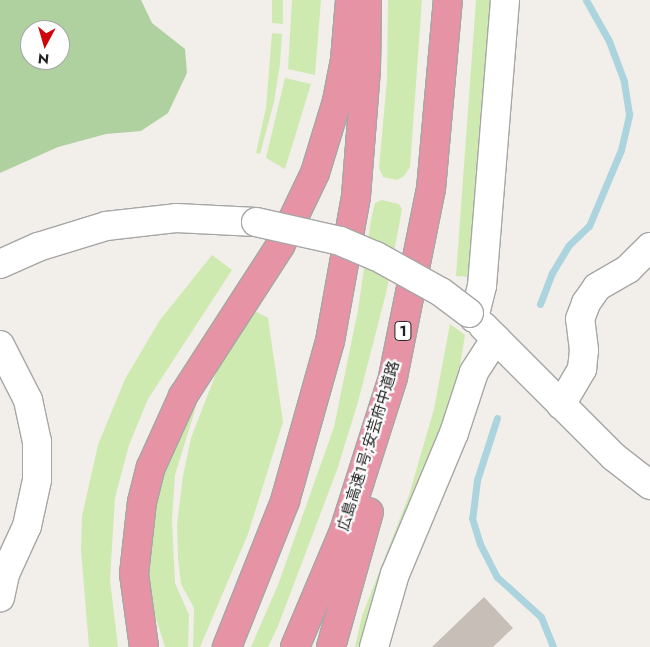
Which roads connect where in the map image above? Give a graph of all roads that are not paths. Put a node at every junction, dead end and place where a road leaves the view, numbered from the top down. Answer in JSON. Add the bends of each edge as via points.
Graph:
{"nodes":[{"id":1,"x":350,"y":0,"type":"edge"},
{"id":2,"x":367,"y":0,"type":"edge"},
{"id":3,"x":448,"y":0,"type":"edge"},
{"id":4,"x":506,"y":0,"type":"edge"},
{"id":5,"x":431,"y":190,"type":"junction"},
{"id":6,"x":650,"y":247,"type":"edge"},
{"id":7,"x":0,"y":264,"type":"edge"},
{"id":8,"x":471,"y":315,"type":"junction"},
{"id":9,"x":496,"y":338,"type":"junction"},
{"id":10,"x":0,"y":345,"type":"edge"},
{"id":11,"x":561,"y":405,"type":"junction"},
{"id":12,"x":650,"y":485,"type":"edge"},
{"id":13,"x":0,"y":597,"type":"edge"},
{"id":14,"x":379,"y":643,"type":"edge"},
{"id":15,"x":144,"y":647,"type":"edge"},
{"id":16,"x":227,"y":647,"type":"edge"},
{"id":17,"x":295,"y":647,"type":"edge"},
{"id":18,"x":331,"y":647,"type":"edge"}],
"edges":[{"from":1,"to":15,"type":"highway","via":[[345,60],[337,101],[315,173],[280,246],[182,396],[151,467],[142,502],[134,574]]},
{"from":2,"to":16,"type":"highway","via":[[366,68],[356,196],[332,331],[285,501]]},
{"from":3,"to":5,"type":"highway","name":"広島高速1号;安芸府中道路","number":"1"},
{"from":4,"to":8,"type":"street","via":[[482,286]]},
{"from":5,"to":17,"type":"highway","name":"広島高速1号;安芸府中道路","number":"1","via":[[392,377],[375,438],[344,531]]},
{"from":5,"to":18,"type":"highway","via":[[396,408]]},
{"from":6,"to":11,"type":"street","via":[[628,269],[597,287],[586,303],[580,319],[584,350],[582,369]]},
{"from":7,"to":8,"type":"street","bridge":true,"via":[[38,246],[106,226],[176,218],[256,222],[340,242],[376,256],[424,282]]},
{"from":8,"to":9,"type":"street"},
{"from":9,"to":11,"type":"street"},
{"from":9,"to":14,"type":"street","via":[[474,372],[454,434],[395,574]]},
{"from":10,"to":13,"type":"street","via":[[28,400],[37,442],[37,480],[27,526],[6,574]]},
{"from":11,"to":12,"type":"street","via":[[614,457]]}]}
